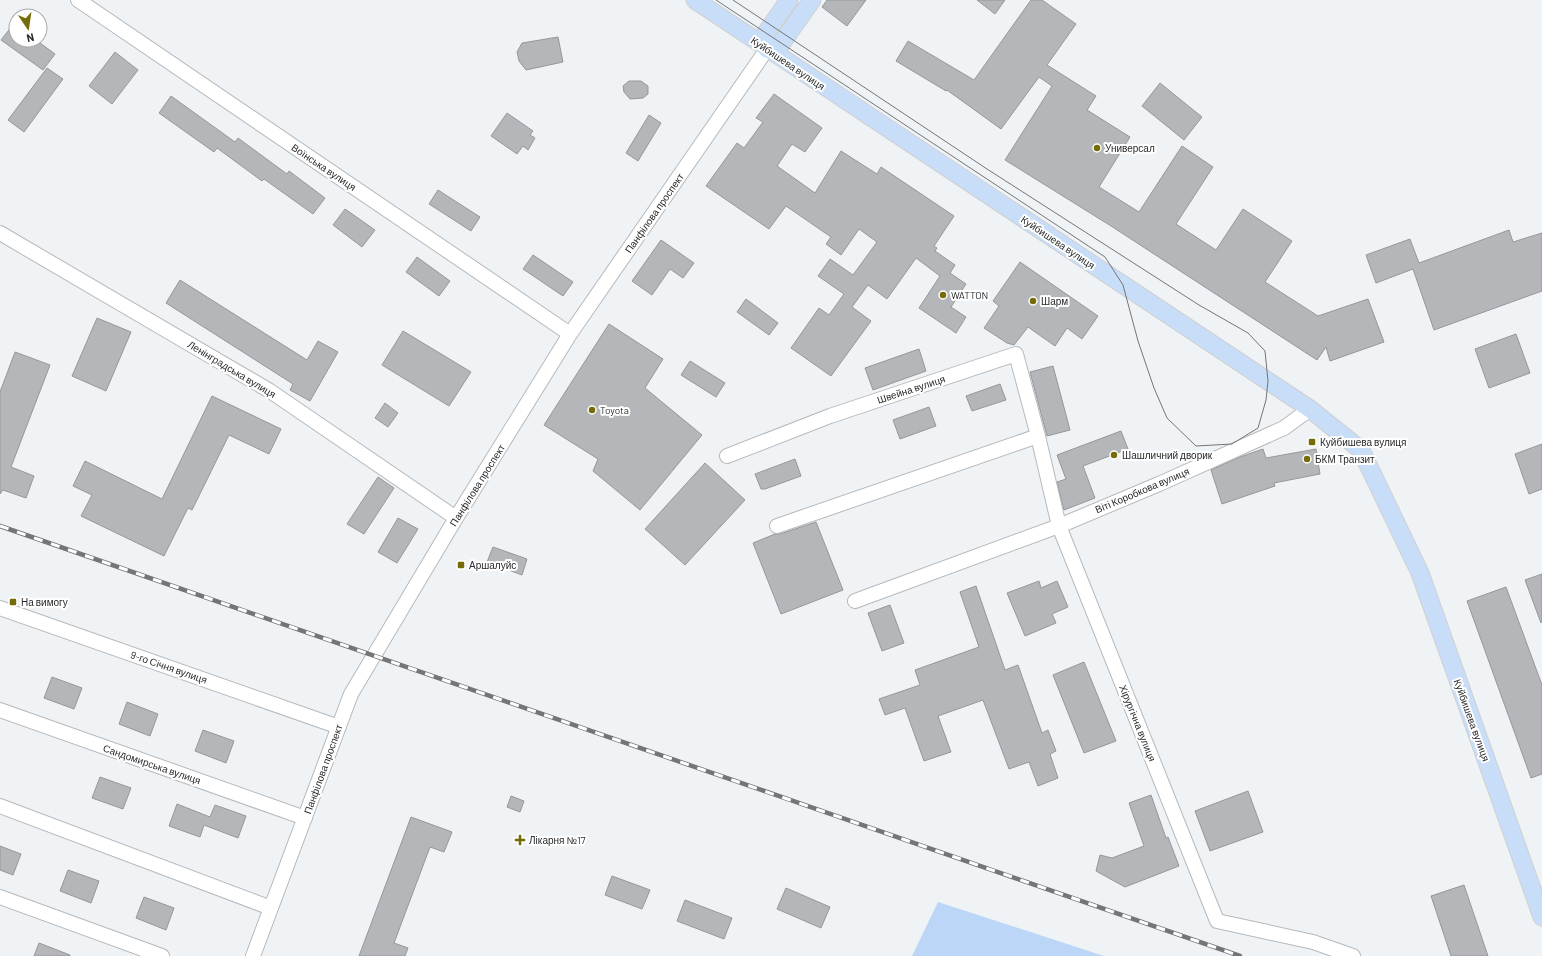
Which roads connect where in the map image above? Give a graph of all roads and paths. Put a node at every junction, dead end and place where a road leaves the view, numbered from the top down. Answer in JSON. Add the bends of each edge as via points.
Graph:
{"nodes":[{"id":1,"x":78,"y":0,"type":"edge"},
{"id":2,"x":695,"y":0,"type":"edge"},
{"id":3,"x":788,"y":0,"type":"edge"},
{"id":4,"x":812,"y":0,"type":"edge"},
{"id":5,"x":774,"y":46,"type":"junction"},
{"id":6,"x":0,"y":233,"type":"edge"},
{"id":7,"x":570,"y":334,"type":"junction"},
{"id":8,"x":1310,"y":409,"type":"junction"},
{"id":9,"x":1038,"y":436,"type":"junction"},
{"id":10,"x":727,"y":456,"type":"dead end"},
{"id":11,"x":456,"y":518,"type":"junction"},
{"id":12,"x":777,"y":526,"type":"dead end"},
{"id":13,"x":1058,"y":526,"type":"junction"},
{"id":14,"x":855,"y":601,"type":"dead end"},
{"id":15,"x":0,"y":608,"type":"edge"},
{"id":16,"x":0,"y":710,"type":"edge"},
{"id":17,"x":339,"y":727,"type":"junction"},
{"id":18,"x":0,"y":806,"type":"edge"},
{"id":19,"x":305,"y":818,"type":"junction"},
{"id":20,"x":0,"y":898,"type":"edge"},
{"id":21,"x":271,"y":908,"type":"junction"},
{"id":22,"x":1542,"y":917,"type":"edge"},
{"id":23,"x":162,"y":956,"type":"edge"},
{"id":24,"x":253,"y":956,"type":"edge"},
{"id":25,"x":1354,"y":956,"type":"edge"}],
"edges":[{"from":1,"to":7,"type":"street","name":"Воїнська вулиця"},
{"from":2,"to":5,"type":"main road","name":"Куйбишева вулиця"},
{"from":3,"to":5,"type":"main road","via":[[766,33]]},
{"from":4,"to":5,"type":"main road","name":"Панфілова проспект"},
{"from":5,"to":7,"type":"street","name":"Панфілова проспект"},
{"from":5,"to":8,"type":"main road","name":"Куйбишева вулиця"},
{"from":6,"to":11,"type":"street","name":"Ленінградська вулиця","via":[[270,391]]},
{"from":7,"to":11,"type":"street","name":"Панфілова проспект"},
{"from":8,"to":13,"type":"street","name":"Віті Коробкова вулиця","via":[[1284,428]]},
{"from":8,"to":22,"type":"main road","name":"Куйбишева вулиця","via":[[1361,450],[1420,573]]},
{"from":9,"to":10,"type":"street","name":"Швейна вулиця","via":[[1016,354],[830,416]]},
{"from":9,"to":12,"type":"street"},
{"from":9,"to":13,"type":"street","name":"Швейна вулиця"},
{"from":11,"to":17,"type":"street","name":"Панфілова проспект","via":[[351,694]]},
{"from":13,"to":14,"type":"street"},
{"from":13,"to":25,"type":"street","name":"Хірургічна вулиця","via":[[1217,921],[1313,942]]},
{"from":15,"to":17,"type":"street","name":"9-го Січня вулиця"},
{"from":16,"to":19,"type":"street","name":"Сандомирська вулиця"},
{"from":17,"to":19,"type":"street","name":"Панфілова проспект"},
{"from":18,"to":21,"type":"street"},
{"from":19,"to":21,"type":"street","name":"Панфілова проспект"},
{"from":20,"to":23,"type":"street"},
{"from":21,"to":24,"type":"street","name":"Панфілова проспект"}]}
